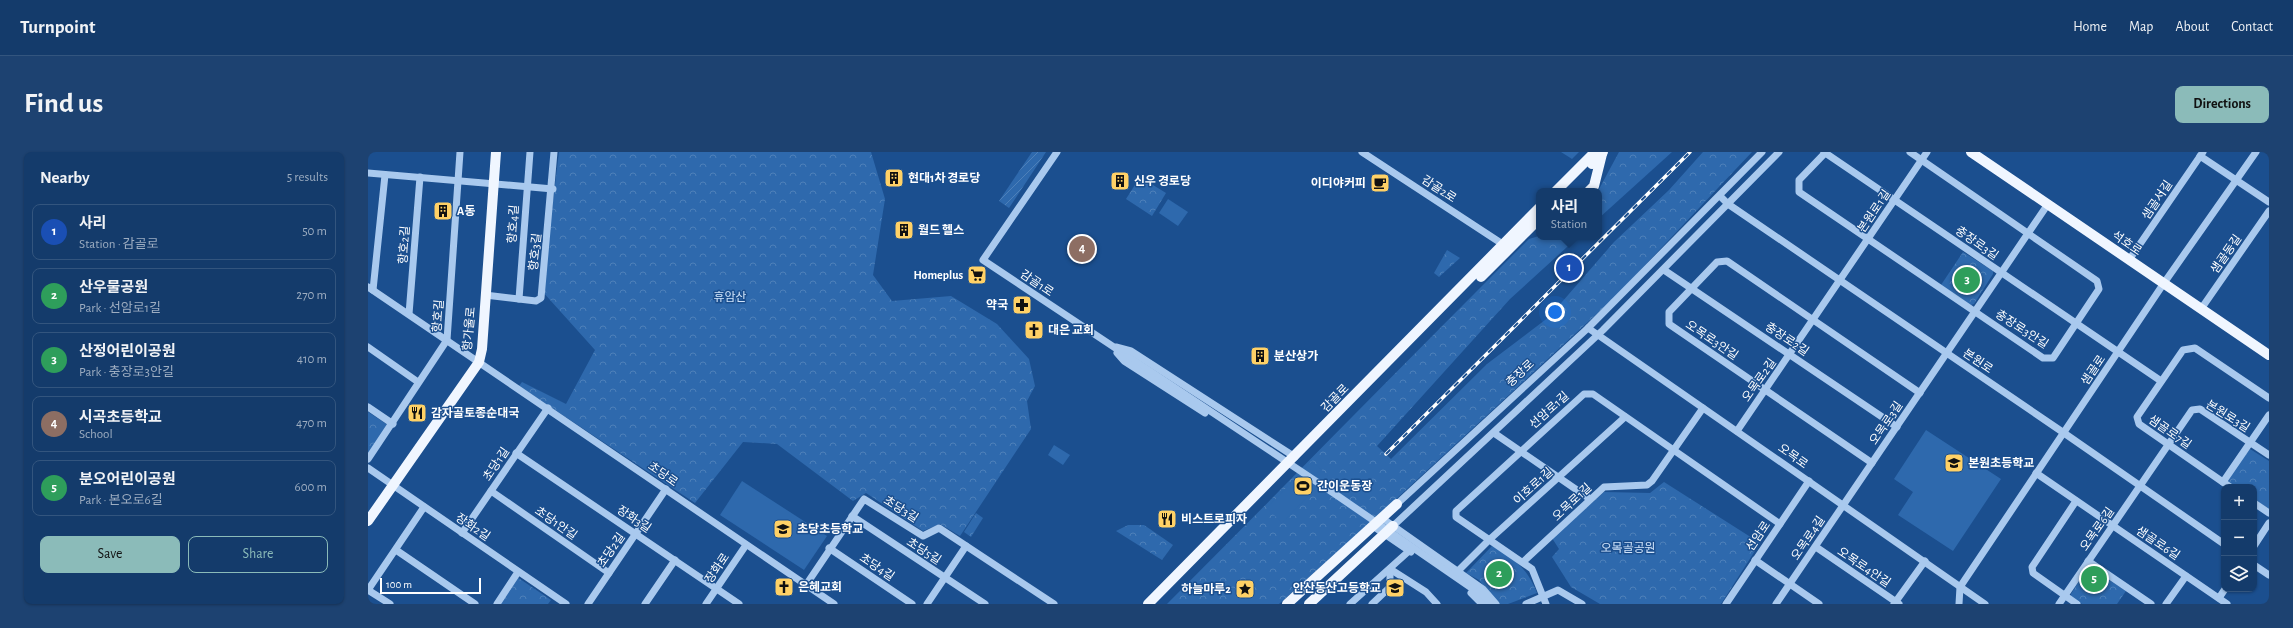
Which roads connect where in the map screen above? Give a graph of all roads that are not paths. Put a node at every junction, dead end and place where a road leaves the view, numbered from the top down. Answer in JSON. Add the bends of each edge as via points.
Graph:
{"nodes":[{"id":1,"x":460,"y":152,"type":"edge"},
{"id":2,"x":496,"y":152,"type":"edge"},
{"id":3,"x":530,"y":152,"type":"edge"},
{"id":4,"x":554,"y":152,"type":"edge"},
{"id":5,"x":1057,"y":152,"type":"edge"},
{"id":6,"x":1362,"y":152,"type":"edge"},
{"id":7,"x":1600,"y":152,"type":"edge"},
{"id":8,"x":1762,"y":152,"type":"edge"},
{"id":9,"x":1779,"y":152,"type":"edge"},
{"id":10,"x":1825,"y":152,"type":"edge"},
{"id":11,"x":1910,"y":152,"type":"edge"},
{"id":12,"x":1927,"y":152,"type":"edge"},
{"id":13,"x":1972,"y":152,"type":"edge"},
{"id":14,"x":2256,"y":152,"type":"edge"},
{"id":15,"x":2201,"y":154,"type":"edge"},
{"id":16,"x":1921,"y":160,"type":"junction"},
{"id":17,"x":368,"y":173,"type":"edge"},
{"id":18,"x":385,"y":175,"type":"junction"},
{"id":19,"x":420,"y":178,"type":"junction"},
{"id":20,"x":458,"y":181,"type":"junction"},
{"id":21,"x":2236,"y":181,"type":"junction"},
{"id":22,"x":494,"y":184,"type":"junction"},
{"id":23,"x":527,"y":187,"type":"junction"},
{"id":24,"x":553,"y":188,"type":"junction"},
{"id":25,"x":1559,"y":188,"type":"edge"},
{"id":26,"x":1569,"y":188,"type":"edge"},
{"id":27,"x":1592,"y":188,"type":"edge"},
{"id":28,"x":1720,"y":196,"type":"junction"},
{"id":29,"x":1895,"y":200,"type":"junction"},
{"id":30,"x":2269,"y":202,"type":"edge"},
{"id":31,"x":1728,"y":204,"type":"junction"},
{"id":32,"x":2048,"y":204,"type":"junction"},
{"id":33,"x":1536,"y":211,"type":"edge"},
{"id":34,"x":2269,"y":211,"type":"edge"},
{"id":35,"x":1535,"y":226,"type":"edge"},
{"id":36,"x":2028,"y":234,"type":"junction"},
{"id":37,"x":1868,"y":239,"type":"junction"},
{"id":38,"x":1504,"y":244,"type":"junction"},
{"id":39,"x":2129,"y":260,"type":"junction"},
{"id":40,"x":1664,"y":270,"type":"junction"},
{"id":41,"x":2001,"y":273,"type":"junction"},
{"id":42,"x":1840,"y":281,"type":"junction"},
{"id":43,"x":2164,"y":283,"type":"junction"},
{"id":44,"x":370,"y":288,"type":"edge"},
{"id":45,"x":1692,"y":288,"type":"junction"},
{"id":46,"x":485,"y":295,"type":"junction"},
{"id":47,"x":519,"y":299,"type":"junction"},
{"id":48,"x":2201,"y":309,"type":"junction"},
{"id":49,"x":1975,"y":312,"type":"junction"},
{"id":50,"x":409,"y":314,"type":"junction"},
{"id":51,"x":1812,"y":320,"type":"junction"},
{"id":52,"x":2076,"y":323,"type":"junction"},
{"id":53,"x":1588,"y":328,"type":"junction"},
{"id":54,"x":1597,"y":336,"type":"junction"},
{"id":55,"x":447,"y":340,"type":"junction"},
{"id":56,"x":1110,"y":345,"type":"junction"},
{"id":57,"x":368,"y":347,"type":"edge"},
{"id":58,"x":2118,"y":352,"type":"junction"},
{"id":59,"x":1947,"y":353,"type":"junction"},
{"id":60,"x":1789,"y":355,"type":"junction"},
{"id":61,"x":2269,"y":355,"type":"edge"},
{"id":62,"x":479,"y":362,"type":"junction"},
{"id":63,"x":2161,"y":381,"type":"junction"},
{"id":64,"x":418,"y":382,"type":"junction"},
{"id":65,"x":1765,"y":390,"type":"junction"},
{"id":66,"x":1920,"y":393,"type":"junction"},
{"id":67,"x":2269,"y":398,"type":"edge"},
{"id":68,"x":368,"y":407,"type":"edge"},
{"id":69,"x":548,"y":408,"type":"junction"},
{"id":70,"x":1703,"y":408,"type":"junction"},
{"id":71,"x":2269,"y":415,"type":"edge"},
{"id":72,"x":1625,"y":417,"type":"junction"},
{"id":73,"x":393,"y":424,"type":"junction"},
{"id":74,"x":1897,"y":427,"type":"junction"},
{"id":75,"x":1737,"y":431,"type":"junction"},
{"id":76,"x":1494,"y":433,"type":"junction"},
{"id":77,"x":2064,"y":433,"type":"junction"},
{"id":78,"x":2250,"y":442,"type":"junction"},
{"id":79,"x":2168,"y":444,"type":"junction"},
{"id":80,"x":1521,"y":451,"type":"junction"},
{"id":81,"x":1672,"y":451,"type":"junction"},
{"id":82,"x":516,"y":453,"type":"junction"},
{"id":83,"x":2269,"y":455,"type":"edge"},
{"id":84,"x":368,"y":459,"type":"edge"},
{"id":85,"x":1296,"y":459,"type":"junction"},
{"id":86,"x":1872,"y":463,"type":"junction"},
{"id":87,"x":1288,"y":467,"type":"junction"},
{"id":88,"x":368,"y":468,"type":"edge"},
{"id":89,"x":2036,"y":474,"type":"junction"},
{"id":90,"x":1558,"y":478,"type":"junction"},
{"id":91,"x":1809,"y":481,"type":"junction"},
{"id":92,"x":2223,"y":482,"type":"junction"},
{"id":93,"x":2226,"y":484,"type":"edge"},
{"id":94,"x":392,"y":485,"type":"junction"},
{"id":95,"x":2140,"y":486,"type":"junction"},
{"id":96,"x":666,"y":489,"type":"junction"},
{"id":97,"x":491,"y":491,"type":"junction"},
{"id":98,"x":1590,"y":499,"type":"junction"},
{"id":99,"x":2076,"y":501,"type":"junction"},
{"id":100,"x":1397,"y":504,"type":"joint"},
{"id":101,"x":1844,"y":505,"type":"junction"},
{"id":102,"x":2257,"y":505,"type":"edge"},
{"id":103,"x":424,"y":507,"type":"junction"},
{"id":104,"x":2269,"y":513,"type":"edge"},
{"id":105,"x":852,"y":516,"type":"junction"},
{"id":106,"x":1382,"y":518,"type":"junction"},
{"id":107,"x":368,"y":521,"type":"edge"},
{"id":108,"x":2269,"y":523,"type":"edge"},
{"id":109,"x":1780,"y":524,"type":"junction"},
{"id":110,"x":1373,"y":526,"type":"junction"},
{"id":111,"x":1393,"y":526,"type":"junction"},
{"id":112,"x":2112,"y":526,"type":"junction"},
{"id":113,"x":462,"y":533,"type":"junction"},
{"id":114,"x":636,"y":534,"type":"junction"},
{"id":115,"x":1384,"y":534,"type":"junction"},
{"id":116,"x":1489,"y":540,"type":"junction"},
{"id":117,"x":2257,"y":541,"type":"edge"},
{"id":118,"x":2221,"y":542,"type":"edge"},
{"id":119,"x":746,"y":545,"type":"junction"},
{"id":120,"x":966,"y":546,"type":"junction"},
{"id":121,"x":829,"y":548,"type":"junction"},
{"id":122,"x":1816,"y":548,"type":"junction"},
{"id":123,"x":396,"y":550,"type":"junction"},
{"id":124,"x":1409,"y":551,"type":"junction"},
{"id":125,"x":675,"y":560,"type":"junction"},
{"id":126,"x":1755,"y":560,"type":"junction"},
{"id":127,"x":1925,"y":561,"type":"junction"},
{"id":128,"x":2088,"y":561,"type":"junction"},
{"id":129,"x":1523,"y":562,"type":"junction"},
{"id":130,"x":2257,"y":567,"type":"edge"},
{"id":131,"x":1390,"y":568,"type":"junction"},
{"id":132,"x":518,"y":572,"type":"junction"},
{"id":133,"x":1457,"y":572,"type":"junction"},
{"id":134,"x":609,"y":573,"type":"junction"},
{"id":135,"x":2269,"y":575,"type":"edge"},
{"id":136,"x":2186,"y":576,"type":"junction"},
{"id":137,"x":945,"y":577,"type":"junction"},
{"id":138,"x":1789,"y":584,"type":"junction"},
{"id":139,"x":806,"y":585,"type":"junction"},
{"id":140,"x":1960,"y":587,"type":"junction"},
{"id":141,"x":716,"y":589,"type":"junction"},
{"id":142,"x":368,"y":590,"type":"edge"},
{"id":143,"x":2223,"y":592,"type":"edge"},
{"id":144,"x":2064,"y":595,"type":"junction"},
{"id":145,"x":2219,"y":598,"type":"junction"},
{"id":146,"x":1545,"y":601,"type":"edge"},
{"id":147,"x":1896,"y":603,"type":"edge"},
{"id":148,"x":390,"y":604,"type":"edge"},
{"id":149,"x":475,"y":604,"type":"edge"},
{"id":150,"x":497,"y":604,"type":"edge"},
{"id":151,"x":566,"y":604,"type":"edge"},
{"id":152,"x":588,"y":604,"type":"edge"},
{"id":153,"x":645,"y":604,"type":"edge"},
{"id":154,"x":706,"y":604,"type":"edge"},
{"id":155,"x":738,"y":604,"type":"edge"},
{"id":156,"x":834,"y":604,"type":"edge"},
{"id":157,"x":912,"y":604,"type":"edge"},
{"id":158,"x":927,"y":604,"type":"edge"},
{"id":159,"x":984,"y":604,"type":"edge"},
{"id":160,"x":1054,"y":604,"type":"edge"},
{"id":161,"x":1148,"y":604,"type":"edge"},
{"id":162,"x":1158,"y":604,"type":"edge"},
{"id":163,"x":1287,"y":604,"type":"edge"},
{"id":164,"x":1309,"y":604,"type":"edge"},
{"id":165,"x":1350,"y":604,"type":"edge"},
{"id":166,"x":1372,"y":604,"type":"edge"},
{"id":167,"x":1437,"y":604,"type":"edge"},
{"id":168,"x":1482,"y":604,"type":"edge"},
{"id":169,"x":1489,"y":604,"type":"edge"},
{"id":170,"x":1496,"y":604,"type":"edge"},
{"id":171,"x":1526,"y":604,"type":"edge"},
{"id":172,"x":1582,"y":604,"type":"edge"},
{"id":173,"x":1726,"y":604,"type":"edge"},
{"id":174,"x":1776,"y":604,"type":"edge"},
{"id":175,"x":1819,"y":604,"type":"edge"},
{"id":176,"x":1959,"y":604,"type":"edge"},
{"id":177,"x":1986,"y":604,"type":"edge"},
{"id":178,"x":2058,"y":604,"type":"edge"},
{"id":179,"x":2077,"y":604,"type":"edge"},
{"id":180,"x":2151,"y":604,"type":"edge"},
{"id":181,"x":2166,"y":604,"type":"edge"},
{"id":182,"x":2227,"y":604,"type":"edge"}],
"edges":[{"from":1,"to":20,"type":"street","name":"항호길"},
{"from":2,"to":22,"type":"main road","name":"항가울로"},
{"from":3,"to":23,"type":"street","name":"항호4길"},
{"from":4,"to":24,"type":"street","name":"항호3길"},
{"from":5,"to":56,"type":"street","name":"감골1로","via":[[983,260]]},
{"from":6,"to":38,"type":"street","name":"감골2로"},
{"from":7,"to":25,"type":"main road"},
{"from":7,"to":26,"type":"main road"},
{"from":7,"to":27,"type":"main road"},
{"from":8,"to":28,"type":"street","name":"충장로"},
{"from":9,"to":31,"type":"street"},
{"from":10,"to":29,"type":"street","name":"충장로3길"},
{"from":10,"to":37,"type":"street","name":"충장로3안길","via":[[1799,180],[1798,192]]},
{"from":11,"to":16,"type":"street","name":"충장로3안길"},
{"from":12,"to":16,"type":"street","name":"본원로1길"},
{"from":13,"to":32,"type":"main road","name":"석호로"},
{"from":14,"to":21,"type":"street","name":"샘골로"},
{"from":15,"to":21,"type":"street"},
{"from":15,"to":39,"type":"street","name":"샘골서길"},
{"from":16,"to":29,"type":"street","name":"본원로1길"},
{"from":16,"to":36,"type":"street","name":"충장로3안길"},
{"from":17,"to":18,"type":"street"},
{"from":18,"to":19,"type":"street"},
{"from":18,"to":44,"type":"street"},
{"from":19,"to":20,"type":"street"},
{"from":19,"to":50,"type":"street","name":"항호2길"},
{"from":20,"to":22,"type":"street"},
{"from":20,"to":55,"type":"street","name":"항호길"},
{"from":21,"to":30,"type":"street"},
{"from":21,"to":43,"type":"street","name":"샘골로"},
{"from":22,"to":23,"type":"street"},
{"from":22,"to":46,"type":"main road","name":"항가울로"},
{"from":23,"to":24,"type":"street"},
{"from":23,"to":47,"type":"street","name":"항호4길"},
{"from":24,"to":47,"type":"street","name":"항호3길","via":[[541,298],[536,301]]},
{"from":28,"to":31,"type":"street","name":"본원로"},
{"from":28,"to":53,"type":"street","name":"충장로"},
{"from":29,"to":37,"type":"street","name":"본원로1길"},
{"from":29,"to":41,"type":"street","name":"충장로3길"},
{"from":31,"to":40,"type":"street"},
{"from":31,"to":42,"type":"street","name":"본원로"},
{"from":32,"to":36,"type":"street","name":"오목로3길"},
{"from":32,"to":39,"type":"main road","name":"석호로"},
{"from":33,"to":38,"type":"main road","name":"감골로"},
{"from":34,"to":48,"type":"street","name":"샘골동길"},
{"from":35,"to":85,"type":"main road","name":"감골로"},
{"from":36,"to":41,"type":"street","name":"오목로3길"},
{"from":36,"to":52,"type":"street","name":"충장로3안길","via":[[2097,281],[2099,289]]},
{"from":37,"to":42,"type":"street","name":"본원로1길"},
{"from":37,"to":49,"type":"street","name":"충장로3안길"},
{"from":38,"to":85,"type":"main road","name":"감골로"},
{"from":39,"to":43,"type":"main road","name":"석호로"},
{"from":40,"to":45,"type":"street","name":"충장로2길"},
{"from":40,"to":54,"type":"street"},
{"from":41,"to":49,"type":"street","name":"오목로3길"},
{"from":41,"to":52,"type":"street","name":"충장로3길"},
{"from":42,"to":51,"type":"street","name":"오목로2길"},
{"from":42,"to":59,"type":"street","name":"본원로"},
{"from":43,"to":48,"type":"main road","name":"석호로"},
{"from":43,"to":58,"type":"street","name":"샘골로"},
{"from":44,"to":50,"type":"street"},
{"from":45,"to":51,"type":"street","name":"오목로3안길","via":[[1717,262],[1727,261]]},
{"from":45,"to":60,"type":"street","name":"충장로2길"},
{"from":45,"to":65,"type":"street","name":"오목로3안길","via":[[1669,312],[1669,324]]},
{"from":46,"to":47,"type":"street","name":"항호3길"},
{"from":46,"to":62,"type":"main road","name":"항가울로"},
{"from":48,"to":61,"type":"main road","name":"석호로"},
{"from":49,"to":52,"type":"street","name":"충장로3안길","via":[[2043,358],[2053,358]]},
{"from":49,"to":59,"type":"street","name":"오목로3길"},
{"from":50,"to":55,"type":"street"},
{"from":51,"to":60,"type":"street","name":"오목로2길"},
{"from":51,"to":66,"type":"street","name":"오목로3안길"},
{"from":52,"to":58,"type":"street","name":"충장로3길"},
{"from":53,"to":54,"type":"street","name":"오목로"},
{"from":53,"to":100,"type":"street","name":"충장로"},
{"from":54,"to":70,"type":"street","name":"오목로"},
{"from":54,"to":76,"type":"street"},
{"from":55,"to":62,"type":"street"},
{"from":55,"to":64,"type":"street","name":"항호길"},
{"from":56,"to":85,"type":"street","via":[[1132,351]]},
{"from":56,"to":87,"type":"street","via":[[1124,361]]},
{"from":56,"to":169,"type":"street","name":"감골1로","via":[[1335,494],[1476,591]]},
{"from":57,"to":64,"type":"street"},
{"from":58,"to":63,"type":"street"},
{"from":58,"to":77,"type":"street","name":"샘골로"},
{"from":59,"to":66,"type":"street","name":"오목로3길"},
{"from":59,"to":77,"type":"street","name":"본원로"},
{"from":60,"to":65,"type":"street","name":"오목로2길"},
{"from":60,"to":74,"type":"street","name":"충장로2길"},
{"from":62,"to":69,"type":"street","name":"초당로"},
{"from":62,"to":94,"type":"main road","name":"항가울로"},
{"from":63,"to":67,"type":"street","name":"샘골로7길","via":[[2183,350],[2195,348]]},
{"from":63,"to":79,"type":"street","name":"샘골로7길","via":[[2137,417],[2139,424]]},
{"from":64,"to":73,"type":"street","name":"항호길"},
{"from":65,"to":75,"type":"street","name":"오목로2길"},
{"from":65,"to":86,"type":"street","name":"오목로3안길"},
{"from":66,"to":74,"type":"street","name":"오목로3길"},
{"from":68,"to":73,"type":"street"},
{"from":69,"to":82,"type":"street","name":"초당1길"},
{"from":69,"to":96,"type":"street","name":"초당로"},
{"from":70,"to":75,"type":"street","name":"오목로"},
{"from":70,"to":81,"type":"street","name":"오목로1길"},
{"from":71,"to":78,"type":"street"},
{"from":72,"to":80,"type":"street","name":"선암로1길","via":[[1593,394],[1584,394]]},
{"from":72,"to":81,"type":"street","name":"선암로1길"},
{"from":72,"to":90,"type":"street","name":"이호로1길"},
{"from":73,"to":84,"type":"street","name":"항호길"},
{"from":74,"to":86,"type":"street","name":"오목로3길"},
{"from":75,"to":91,"type":"street","name":"오목로"},
{"from":76,"to":80,"type":"street"},
{"from":76,"to":111,"type":"street"},
{"from":77,"to":89,"type":"street","name":"샘골로"},
{"from":77,"to":95,"type":"street","name":"본원로"},
{"from":78,"to":79,"type":"street","name":"본원로3길","via":[[2200,409],[2192,410]]},
{"from":78,"to":83,"type":"street","name":"본원로3길"},
{"from":78,"to":92,"type":"street"},
{"from":79,"to":92,"type":"street","name":"샘골로7길"},
{"from":79,"to":95,"type":"street","name":"본원로3길"},
{"from":80,"to":90,"type":"street"},
{"from":80,"to":116,"type":"street","name":"선암로1길","via":[[1456,510],[1456,517]]},
{"from":81,"to":98,"type":"street","name":"오목로1길","via":[[1647,485],[1604,487]]},
{"from":81,"to":109,"type":"street","name":"선암로1길"},
{"from":82,"to":97,"type":"street","name":"초당1길"},
{"from":82,"to":114,"type":"street","name":"장화3길"},
{"from":85,"to":87,"type":"main road","name":"감골로"},
{"from":86,"to":101,"type":"street","name":"오목로3길"},
{"from":87,"to":161,"type":"main road","name":"감골로"},
{"from":87,"to":162,"type":"main road","name":"감골로"},
{"from":88,"to":94,"type":"street","name":"장화2길"},
{"from":89,"to":99,"type":"street","name":"샘골로6길"},
{"from":89,"to":140,"type":"street","name":"샘골로"},
{"from":90,"to":98,"type":"street"},
{"from":90,"to":116,"type":"street","name":"이호로1길"},
{"from":91,"to":101,"type":"street","name":"오목로"},
{"from":91,"to":109,"type":"street","name":"선암로"},
{"from":92,"to":93,"type":"street","name":"샘골로7길"},
{"from":94,"to":103,"type":"street","name":"장화2길"},
{"from":94,"to":107,"type":"main road","name":"항가울로"},
{"from":95,"to":112,"type":"street","name":"오목로6길"},
{"from":95,"to":118,"type":"street","name":"본원로"},
{"from":96,"to":114,"type":"street","name":"초당2길"},
{"from":96,"to":119,"type":"street","name":"초당로"},
{"from":97,"to":113,"type":"street","name":"초당1길"},
{"from":97,"to":134,"type":"street","name":"초당1안길"},
{"from":98,"to":129,"type":"street","name":"오목로1길"},
{"from":99,"to":112,"type":"street","name":"샘골로6길"},
{"from":99,"to":144,"type":"street","via":[[2032,568],[2032,573]]},
{"from":100,"to":106,"type":"main road","name":"충장로"},
{"from":101,"to":122,"type":"street","name":"오목로4길"},
{"from":101,"to":127,"type":"street","name":"오목로"},
{"from":102,"to":104,"type":"street"},
{"from":103,"to":113,"type":"street","name":"장화2길"},
{"from":103,"to":123,"type":"street"},
{"from":105,"to":120,"type":"street","name":"초당3길","via":[[864,499],[923,536],[939,528]]},
{"from":105,"to":121,"type":"street","name":"초당3길"},
{"from":105,"to":137,"type":"street","name":"초당5길"},
{"from":106,"to":110,"type":"main road","name":"충장로"},
{"from":106,"to":111,"type":"street"},
{"from":108,"to":117,"type":"street"},
{"from":109,"to":126,"type":"street","name":"선암로"},
{"from":110,"to":115,"type":"street"},
{"from":110,"to":163,"type":"main road","name":"충장로"},
{"from":111,"to":115,"type":"main road"},
{"from":111,"to":133,"type":"street"},
{"from":112,"to":128,"type":"street","name":"오목로6길"},
{"from":112,"to":136,"type":"street","name":"샘골로6길"},
{"from":113,"to":132,"type":"street","name":"장화2길"},
{"from":114,"to":125,"type":"street","name":"장화3길"},
{"from":114,"to":134,"type":"street","name":"초당2길"},
{"from":115,"to":124,"type":"street"},
{"from":115,"to":164,"type":"main road"},
{"from":116,"to":129,"type":"street","name":"선암로1길"},
{"from":116,"to":133,"type":"street","name":"이호로1길"},
{"from":119,"to":139,"type":"street","name":"초당로"},
{"from":119,"to":141,"type":"street","name":"장화로"},
{"from":120,"to":137,"type":"street"},
{"from":120,"to":160,"type":"street","name":"초당3길"},
{"from":121,"to":139,"type":"street","name":"초당3길"},
{"from":121,"to":157,"type":"street","name":"초당4길"},
{"from":122,"to":138,"type":"street","name":"오목로4길"},
{"from":122,"to":147,"type":"street","name":"오목로4안길"},
{"from":123,"to":142,"type":"street"},
{"from":123,"to":149,"type":"street"},
{"from":124,"to":131,"type":"street"},
{"from":124,"to":168,"type":"street","via":[[1473,594]]},
{"from":125,"to":141,"type":"street","name":"장화3길"},
{"from":125,"to":153,"type":"street"},
{"from":126,"to":138,"type":"street"},
{"from":126,"to":173,"type":"street","name":"선암로"},
{"from":127,"to":140,"type":"street","name":"오목로"},
{"from":127,"to":147,"type":"street"},
{"from":128,"to":144,"type":"street","name":"오목로6길"},
{"from":128,"to":180,"type":"street"},
{"from":129,"to":146,"type":"street","name":"선암로1길","via":[[1532,569]]},
{"from":130,"to":135,"type":"street"},
{"from":131,"to":165,"type":"street"},
{"from":131,"to":166,"type":"street","via":[[1390,586]]},
{"from":131,"to":167,"type":"street","via":[[1426,592]]},
{"from":132,"to":150,"type":"street"},
{"from":132,"to":151,"type":"street","name":"장화2길"},
{"from":133,"to":170,"type":"street","via":[[1483,589]]},
{"from":134,"to":152,"type":"street","name":"초당2길"},
{"from":136,"to":145,"type":"street","name":"샘골로6길"},
{"from":136,"to":181,"type":"street"},
{"from":137,"to":158,"type":"street"},
{"from":137,"to":159,"type":"street","name":"초당5길"},
{"from":138,"to":174,"type":"street","name":"오목로4길"},
{"from":138,"to":175,"type":"street"},
{"from":139,"to":156,"type":"street","name":"초당로"},
{"from":140,"to":176,"type":"street"},
{"from":140,"to":177,"type":"street","name":"오목로"},
{"from":141,"to":154,"type":"street","name":"장화로"},
{"from":141,"to":155,"type":"street","name":"장화3길"},
{"from":142,"to":148,"type":"street"},
{"from":143,"to":145,"type":"street"},
{"from":144,"to":178,"type":"street","name":"오목로6길"},
{"from":144,"to":179,"type":"street"},
{"from":145,"to":182,"type":"street","name":"샘골로6길"},
{"from":146,"to":171,"type":"street"},
{"from":146,"to":172,"type":"street","via":[[1558,590]]}]}
